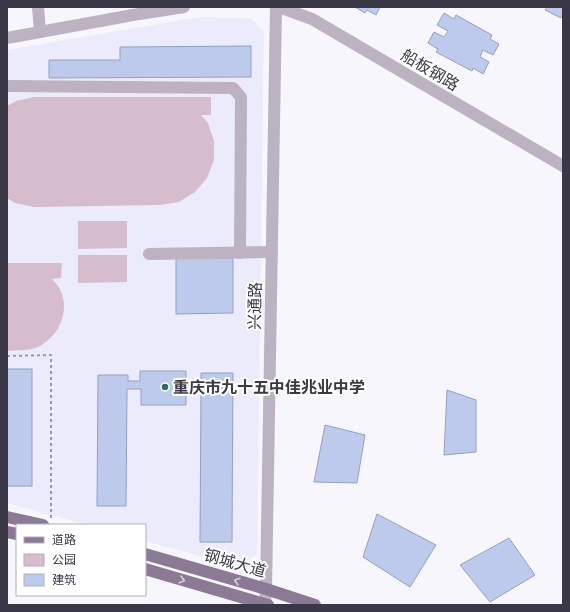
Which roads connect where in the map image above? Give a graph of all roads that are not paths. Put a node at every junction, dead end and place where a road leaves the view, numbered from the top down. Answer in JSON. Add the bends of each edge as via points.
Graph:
{"nodes":[{"id":1,"x":38,"y":7,"type":"edge"},
{"id":2,"x":184,"y":7,"type":"edge"},
{"id":3,"x":276,"y":7,"type":"edge"},
{"id":4,"x":279,"y":7,"type":"edge"},
{"id":5,"x":40,"y":32,"type":"junction"},
{"id":6,"x":7,"y":38,"type":"edge"},
{"id":7,"x":7,"y":86,"type":"edge"},
{"id":8,"x":561,"y":162,"type":"edge"},
{"id":9,"x":272,"y":252,"type":"junction"},
{"id":10,"x":240,"y":253,"type":"junction"},
{"id":11,"x":150,"y":254,"type":"dead end"},
{"id":12,"x":7,"y":517,"type":"edge"},
{"id":13,"x":38,"y":524,"type":"edge"},
{"id":14,"x":146,"y":554,"type":"edge"},
{"id":15,"x":146,"y":569,"type":"edge"},
{"id":16,"x":266,"y":589,"type":"junction"},
{"id":17,"x":266,"y":605,"type":"edge"},
{"id":18,"x":315,"y":605,"type":"edge"}],
"edges":[{"from":1,"to":5,"type":"street"},
{"from":2,"to":5,"type":"street"},
{"from":3,"to":9,"type":"street","name":"兴通路"},
{"from":4,"to":8,"type":"street","name":"船板钢路","via":[[312,19]]},
{"from":5,"to":6,"type":"street"},
{"from":7,"to":10,"type":"street","via":[[233,88],[241,97]]},
{"from":9,"to":10,"type":"street"},
{"from":9,"to":16,"type":"street","name":"兴通路"},
{"from":10,"to":11,"type":"street"},
{"from":12,"to":13,"type":"main road"},
{"from":16,"to":14,"type":"main road","name":"钢城大道","one_way":true},
{"from":15,"to":17,"type":"main road","name":"钢城大道","one_way":true},
{"from":16,"to":17,"type":"street","name":"兴通路"},
{"from":16,"to":18,"type":"main road","name":"钢城大道"}]}
